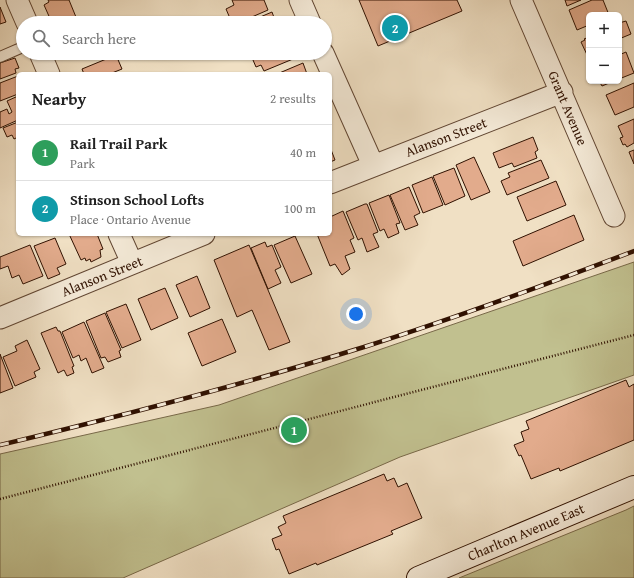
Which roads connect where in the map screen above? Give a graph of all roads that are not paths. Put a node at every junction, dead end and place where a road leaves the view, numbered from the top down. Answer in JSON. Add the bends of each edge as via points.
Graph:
{"nodes":[{"id":1,"x":17,"y":0,"type":"edge"},
{"id":2,"x":300,"y":0,"type":"edge"},
{"id":3,"x":521,"y":0,"type":"edge"},
{"id":4,"x":24,"y":16,"type":"edge"},
{"id":5,"x":307,"y":16,"type":"edge"},
{"id":6,"x":16,"y":50,"type":"edge"},
{"id":7,"x":0,"y":57,"type":"edge"},
{"id":8,"x":43,"y":60,"type":"edge"},
{"id":9,"x":326,"y":60,"type":"edge"},
{"id":10,"x":48,"y":72,"type":"edge"},
{"id":11,"x":331,"y":72,"type":"edge"},
{"id":12,"x":332,"y":73,"type":"edge"},
{"id":13,"x":562,"y":92,"type":"junction"},
{"id":14,"x":373,"y":165,"type":"junction"},
{"id":15,"x":332,"y":182,"type":"edge"},
{"id":16,"x":614,"y":216,"type":"dead end"},
{"id":17,"x":120,"y":236,"type":"edge"},
{"id":18,"x":199,"y":236,"type":"edge"},
{"id":19,"x":132,"y":263,"type":"junction"},
{"id":20,"x":0,"y":318,"type":"edge"},
{"id":21,"x":634,"y":487,"type":"edge"},
{"id":22,"x":418,"y":578,"type":"edge"}],
"edges":[{"from":1,"to":4,"type":"street"},
{"from":2,"to":5,"type":"street"},
{"from":3,"to":13,"type":"street","name":"Grant Avenue"},
{"from":6,"to":7,"type":"lane"},
{"from":8,"to":10,"type":"street"},
{"from":9,"to":11,"type":"street"},
{"from":12,"to":14,"type":"street"},
{"from":13,"to":14,"type":"street","name":"Alanson Street"},
{"from":13,"to":16,"type":"street","name":"Grant Avenue"},
{"from":14,"to":15,"type":"street","name":"Alanson Street"},
{"from":17,"to":19,"type":"street"},
{"from":18,"to":19,"type":"street","name":"Alanson Street"},
{"from":19,"to":20,"type":"street","name":"Alanson Street"},
{"from":21,"to":22,"type":"main road","name":"Charlton Avenue East"}]}
